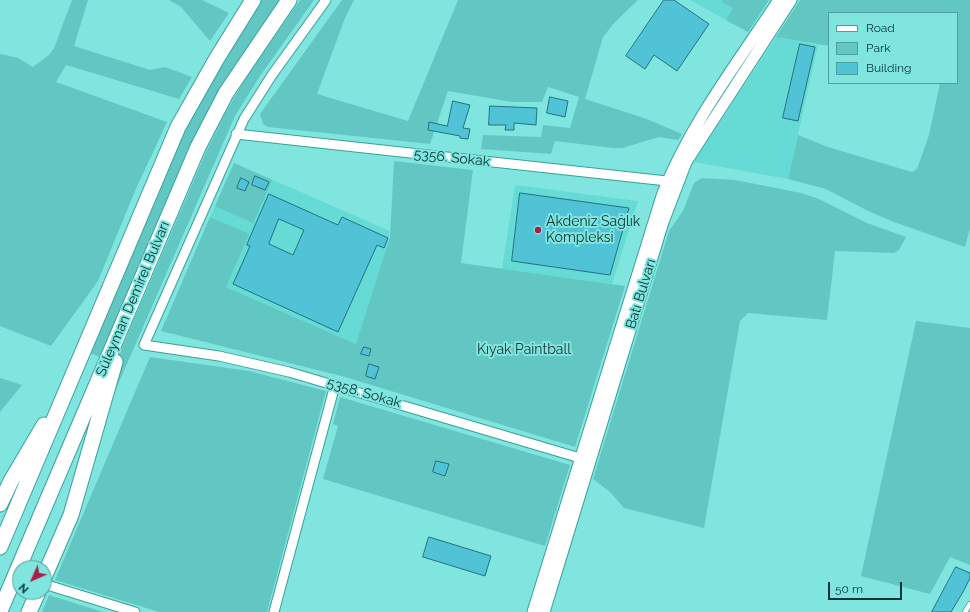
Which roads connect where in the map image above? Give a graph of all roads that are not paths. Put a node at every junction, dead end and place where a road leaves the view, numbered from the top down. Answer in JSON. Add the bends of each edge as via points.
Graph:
{"nodes":[{"id":1,"x":253,"y":0,"type":"edge"},
{"id":2,"x":289,"y":0,"type":"edge"},
{"id":3,"x":326,"y":0,"type":"edge"},
{"id":4,"x":779,"y":0,"type":"edge"},
{"id":5,"x":791,"y":0,"type":"edge"},
{"id":6,"x":236,"y":134,"type":"junction"},
{"id":7,"x":667,"y":181,"type":"junction"},
{"id":8,"x":133,"y":299,"type":"junction"},
{"id":9,"x":335,"y":385,"type":"junction"},
{"id":10,"x":68,"y":387,"type":"junction"},
{"id":11,"x":580,"y":458,"type":"junction"},
{"id":12,"x":0,"y":504,"type":"edge"},
{"id":13,"x":0,"y":547,"type":"edge"},
{"id":14,"x":51,"y":560,"type":"edge"},
{"id":15,"x":52,"y":586,"type":"edge"},
{"id":16,"x":34,"y":600,"type":"edge"},
{"id":17,"x":970,"y":604,"type":"edge"},
{"id":18,"x":0,"y":611,"type":"edge"},
{"id":19,"x":29,"y":612,"type":"edge"},
{"id":20,"x":134,"y":612,"type":"edge"},
{"id":21,"x":274,"y":612,"type":"edge"},
{"id":22,"x":533,"y":612,"type":"edge"},
{"id":23,"x":544,"y":612,"type":"edge"},
{"id":24,"x":965,"y":612,"type":"edge"}],
"edges":[{"from":1,"to":10,"type":"highway","name":"Süleyman Demirel Bulvarı","via":[[178,126]]},
{"from":2,"to":8,"type":"highway","name":"Süleyman Demirel Bulvarı","via":[[234,80],[212,118]]},
{"from":3,"to":6,"type":"street","via":[[272,75]]},
{"from":4,"to":7,"type":"street","name":"Batı Bulvarı","via":[[689,138]]},
{"from":5,"to":23,"type":"street","name":"Batı Bulvarı","via":[[694,148],[680,176],[663,222]]},
{"from":6,"to":7,"type":"street","name":"5356. Sokak"},
{"from":6,"to":9,"type":"street","name":"5358. Sokak","via":[[144,345],[254,363]]},
{"from":7,"to":11,"type":"street","name":"Batı Bulvarı"},
{"from":8,"to":14,"type":"highway","via":[[71,515]]},
{"from":8,"to":18,"type":"highway","name":"Süleyman Demirel Bulvarı"},
{"from":9,"to":11,"type":"street","name":"5358. Sokak"},
{"from":9,"to":21,"type":"street"},
{"from":10,"to":12,"type":"highway","via":[[11,481]]},
{"from":10,"to":13,"type":"highway","name":"Süleyman Demirel Bulvarı"},
{"from":11,"to":22,"type":"street","name":"Batı Bulvarı"},
{"from":15,"to":20,"type":"street"},
{"from":16,"to":19,"type":"highway"},
{"from":17,"to":24,"type":"lane"}]}
